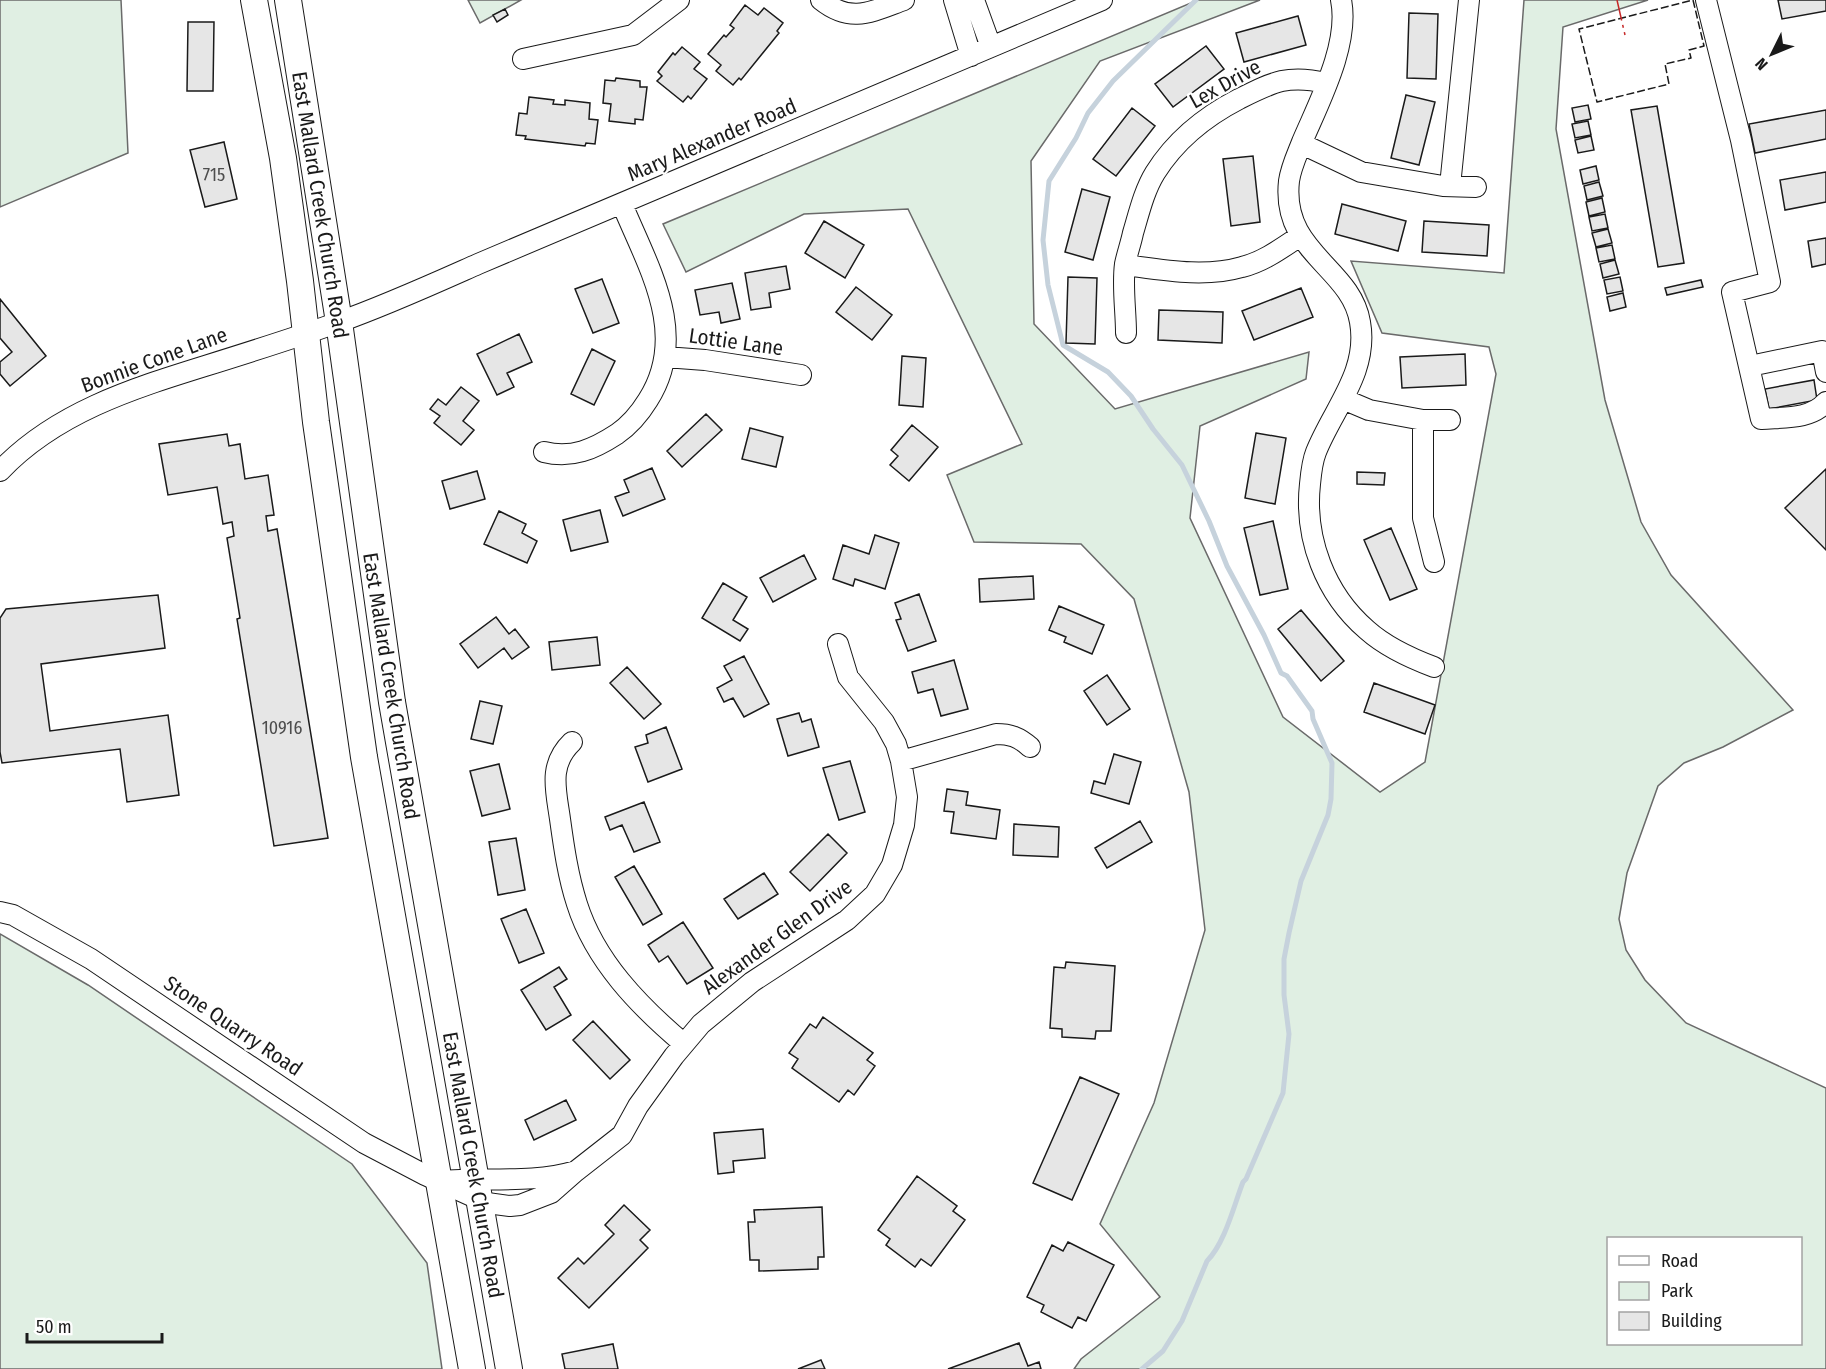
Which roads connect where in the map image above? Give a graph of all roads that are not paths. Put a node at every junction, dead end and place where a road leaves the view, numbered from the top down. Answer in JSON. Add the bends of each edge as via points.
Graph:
{"nodes":[{"id":1,"x":254,"y":0,"type":"edge"},
{"id":2,"x":288,"y":0,"type":"edge"},
{"id":3,"x":679,"y":0,"type":"edge"},
{"id":4,"x":821,"y":0,"type":"edge"},
{"id":5,"x":904,"y":0,"type":"edge"},
{"id":6,"x":954,"y":0,"type":"edge"},
{"id":7,"x":974,"y":0,"type":"edge"},
{"id":8,"x":1102,"y":0,"type":"edge"},
{"id":9,"x":1341,"y":0,"type":"edge"},
{"id":10,"x":1469,"y":0,"type":"edge"},
{"id":11,"x":1706,"y":0,"type":"edge"},
{"id":12,"x":991,"y":47,"type":"junction"},
{"id":13,"x":971,"y":56,"type":"junction"},
{"id":14,"x":523,"y":59,"type":"dead end"},
{"id":15,"x":1326,"y":83,"type":"junction"},
{"id":16,"x":1302,"y":144,"type":"junction"},
{"id":17,"x":1450,"y":186,"type":"junction"},
{"id":18,"x":1476,"y":187,"type":"dead end"},
{"id":19,"x":622,"y":204,"type":"junction"},
{"id":20,"x":1300,"y":236,"type":"junction"},
{"id":21,"x":1125,"y":265,"type":"junction"},
{"id":22,"x":339,"y":322,"type":"junction"},
{"id":23,"x":306,"y":332,"type":"junction"},
{"id":24,"x":1126,"y":333,"type":"dead end"},
{"id":25,"x":665,"y":357,"type":"junction"},
{"id":26,"x":1750,"y":366,"type":"junction"},
{"id":27,"x":1826,"y":372,"type":"edge"},
{"id":28,"x":801,"y":375,"type":"dead end"},
{"id":29,"x":1343,"y":399,"type":"junction"},
{"id":30,"x":1826,"y":402,"type":"edge"},
{"id":31,"x":1423,"y":420,"type":"junction"},
{"id":32,"x":1450,"y":420,"type":"dead end"},
{"id":33,"x":544,"y":452,"type":"dead end"},
{"id":34,"x":0,"y":471,"type":"edge"},
{"id":35,"x":1434,"y":562,"type":"dead end"},
{"id":36,"x":838,"y":644,"type":"dead end"},
{"id":37,"x":1434,"y":668,"type":"dead end"},
{"id":38,"x":572,"y":742,"type":"dead end"},
{"id":39,"x":1030,"y":747,"type":"dead end"},
{"id":40,"x":901,"y":761,"type":"junction"},
{"id":41,"x":0,"y":912,"type":"edge"},
{"id":42,"x":684,"y":1044,"type":"junction"},
{"id":43,"x":576,"y":1172,"type":"junction"},
{"id":44,"x":440,"y":1181,"type":"junction"},
{"id":45,"x":478,"y":1189,"type":"junction"},
{"id":46,"x":472,"y":1369,"type":"edge"},
{"id":47,"x":509,"y":1369,"type":"edge"}],
"edges":[{"from":1,"to":23,"type":"main road","name":"East Mallard Creek Church Road","via":[[283,158]]},
{"from":2,"to":22,"type":"main road","name":"East Mallard Creek Church Road"},
{"from":3,"to":14,"type":"street","via":[[633,34]]},
{"from":4,"to":5,"type":"street","via":[[838,11],[855,15]]},
{"from":6,"to":13,"type":"street"},
{"from":7,"to":12,"type":"street"},
{"from":8,"to":12,"type":"street","name":"Mary Alexander Road"},
{"from":9,"to":15,"type":"street","via":[[1340,48]]},
{"from":10,"to":17,"type":"street"},
{"from":11,"to":26,"type":"street","via":[[1741,140],[1770,282],[1732,292]]},
{"from":12,"to":13,"type":"street","name":"Mary Alexander Road"},
{"from":13,"to":19,"type":"street","name":"Mary Alexander Road"},
{"from":15,"to":16,"type":"street"},
{"from":15,"to":21,"type":"street","name":"Lex Drive","via":[[1297,78],[1266,86],[1195,127],[1155,173],[1142,201]]},
{"from":16,"to":17,"type":"street","via":[[1361,172]]},
{"from":16,"to":20,"type":"street","via":[[1289,189],[1292,215]]},
{"from":17,"to":18,"type":"street"},
{"from":19,"to":22,"type":"street","name":"Mary Alexander Road"},
{"from":19,"to":25,"type":"street","via":[[664,310]]},
{"from":20,"to":21,"type":"street","via":[[1257,261],[1231,269],[1191,273]]},
{"from":20,"to":29,"type":"street","via":[[1357,309],[1360,357]]},
{"from":21,"to":24,"type":"street","name":"Lex Drive"},
{"from":22,"to":23,"type":"street","name":"Bonnie Cone Lane"},
{"from":22,"to":45,"type":"main road","name":"East Mallard Creek Church Road","via":[[392,702]]},
{"from":23,"to":34,"type":"street","name":"Bonnie Cone Lane","via":[[83,410],[42,434]]},
{"from":23,"to":44,"type":"main road","name":"East Mallard Creek Church Road","via":[[364,757]]},
{"from":25,"to":28,"type":"street","name":"Lottie Lane"},
{"from":25,"to":33,"type":"street","via":[[653,392],[622,431],[600,445],[571,455]]},
{"from":26,"to":27,"type":"street","via":[[1822,351]]},
{"from":26,"to":30,"type":"street","via":[[1761,419],[1803,415],[1817,411]]},
{"from":29,"to":31,"type":"street","via":[[1369,410]]},
{"from":29,"to":37,"type":"street","via":[[1315,454],[1311,471],[1309,516],[1313,544],[1339,598],[1365,629]]},
{"from":31,"to":32,"type":"street"},
{"from":31,"to":35,"type":"street","via":[[1423,518]]},
{"from":36,"to":40,"type":"street","name":"Alexander Glen Drive","via":[[848,677],[884,722]]},
{"from":38,"to":42,"type":"street","via":[[558,760],[555,783],[577,905],[600,952],[624,987]]},
{"from":39,"to":40,"type":"street","via":[[1010,734],[996,734]]},
{"from":40,"to":42,"type":"street","name":"Alexander Glen Drive","via":[[906,797],[904,825],[892,865],[875,894],[847,920],[752,981],[716,1010]]},
{"from":41,"to":44,"type":"street","name":"Stone Quarry Road","via":[[13,915],[91,959],[364,1143]]},
{"from":42,"to":43,"type":"street","name":"Alexander Glen Drive","via":[[638,1106],[622,1135]]},
{"from":43,"to":45,"type":"street","name":"Alexander Glen Drive"},
{"from":43,"to":45,"type":"street","name":"Alexander Glen Drive","via":[[551,1193],[520,1205],[498,1205]]},
{"from":44,"to":45,"type":"street","name":"Alexander Glen Drive"},
{"from":44,"to":46,"type":"main road","name":"East Mallard Creek Church Road"},
{"from":45,"to":47,"type":"main road","name":"East Mallard Creek Church Road"}]}
